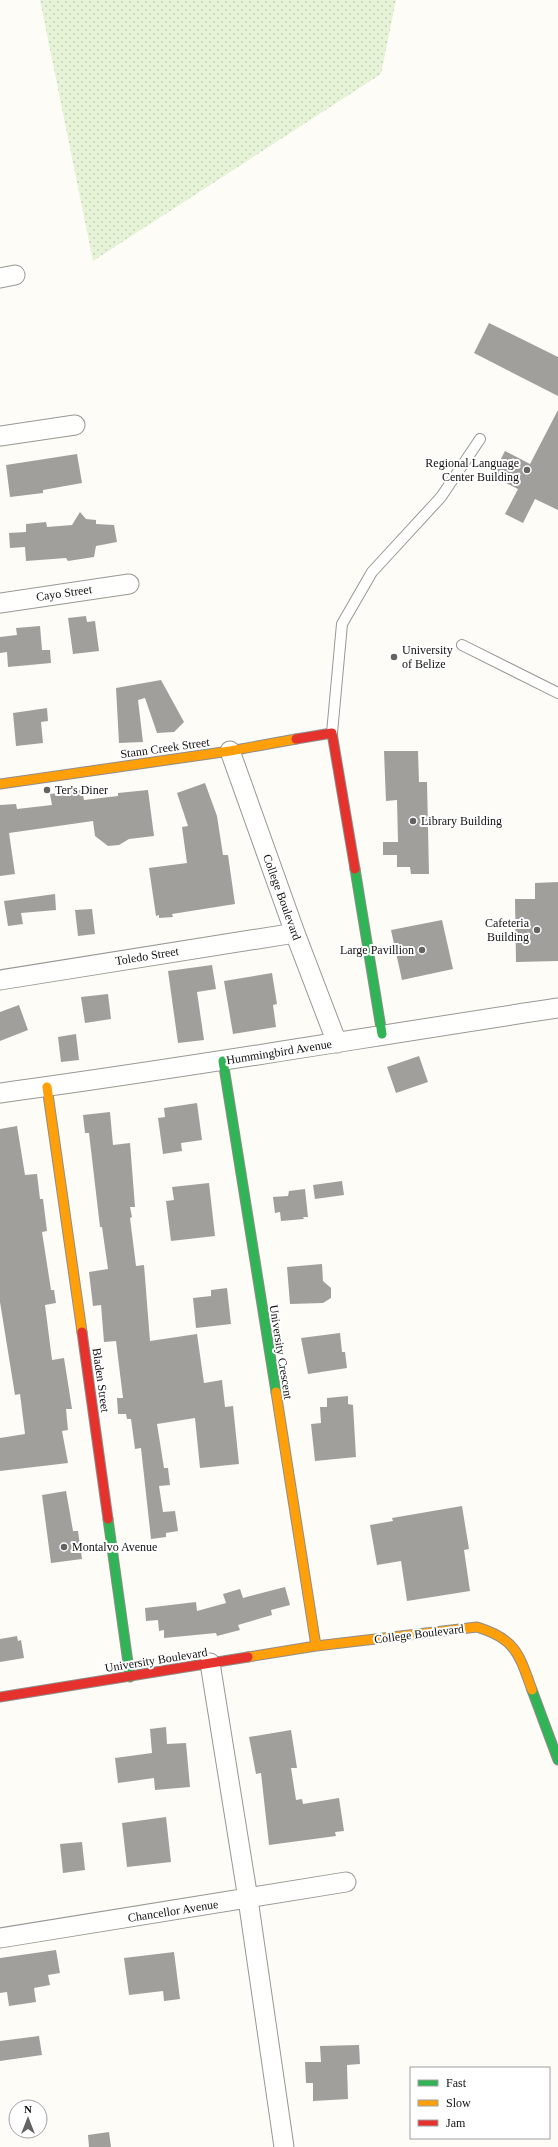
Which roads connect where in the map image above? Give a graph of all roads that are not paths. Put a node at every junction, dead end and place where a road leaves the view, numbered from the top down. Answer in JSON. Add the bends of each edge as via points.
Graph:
{"nodes":[{"id":1,"x":75,"y":425,"type":"dead end"},
{"id":2,"x":0,"y":436,"type":"edge"},
{"id":3,"x":480,"y":439,"type":"dead end"},
{"id":4,"x":129,"y":584,"type":"dead end"},
{"id":5,"x":0,"y":603,"type":"edge"},
{"id":6,"x":462,"y":645,"type":"dead end"},
{"id":7,"x":558,"y":693,"type":"edge"},
{"id":8,"x":332,"y":733,"type":"junction"},
{"id":9,"x":230,"y":751,"type":"junction"},
{"id":10,"x":0,"y":784,"type":"edge"},
{"id":11,"x":294,"y":933,"type":"junction"},
{"id":12,"x":0,"y":980,"type":"edge"},
{"id":13,"x":558,"y":1008,"type":"edge"},
{"id":14,"x":382,"y":1034,"type":"junction"},
{"id":15,"x":337,"y":1043,"type":"junction"},
{"id":16,"x":223,"y":1061,"type":"junction"},
{"id":17,"x":47,"y":1087,"type":"junction"},
{"id":18,"x":0,"y":1093,"type":"edge"},
{"id":19,"x":316,"y":1646,"type":"junction"},
{"id":20,"x":210,"y":1663,"type":"junction"},
{"id":21,"x":130,"y":1677,"type":"junction"},
{"id":22,"x":0,"y":1697,"type":"edge"},
{"id":23,"x":558,"y":1760,"type":"edge"},
{"id":24,"x":346,"y":1882,"type":"dead end"},
{"id":25,"x":248,"y":1899,"type":"junction"},
{"id":26,"x":0,"y":1938,"type":"edge"},
{"id":27,"x":284,"y":2147,"type":"edge"}],
"edges":[{"from":1,"to":2,"type":"street"},
{"from":3,"to":8,"type":"lane","via":[[441,497],[372,572],[342,624]]},
{"from":4,"to":5,"type":"street","name":"Cayo Street"},
{"from":6,"to":7,"type":"lane"},
{"from":8,"to":9,"type":"street","name":"Stann Creek Street"},
{"from":8,"to":14,"type":"street"},
{"from":9,"to":10,"type":"street","name":"Stann Creek Street"},
{"from":9,"to":11,"type":"street","name":"College Boulevard"},
{"from":11,"to":12,"type":"street","name":"Toledo Street"},
{"from":11,"to":15,"type":"street","name":"College Boulevard"},
{"from":13,"to":14,"type":"street","name":"Hummingbird Avenue"},
{"from":14,"to":15,"type":"street","name":"Hummingbird Avenue"},
{"from":15,"to":16,"type":"street","name":"Hummingbird Avenue"},
{"from":16,"to":17,"type":"street","name":"Hummingbird Avenue"},
{"from":16,"to":19,"type":"street","name":"University Crescent"},
{"from":17,"to":18,"type":"street","name":"Hummingbird Avenue"},
{"from":17,"to":21,"type":"street","name":"Bladen Street"},
{"from":19,"to":20,"type":"street","name":"University Boulevard"},
{"from":19,"to":23,"type":"street","name":"College Boulevard","via":[[452,1628],[477,1627],[496,1633],[511,1644],[521,1660]]},
{"from":20,"to":21,"type":"street","name":"University Boulevard"},
{"from":20,"to":25,"type":"street"},
{"from":21,"to":22,"type":"street","name":"University Boulevard"},
{"from":24,"to":25,"type":"street","name":"Chancellor Avenue"},
{"from":25,"to":26,"type":"street","name":"Chancellor Avenue"},
{"from":25,"to":27,"type":"street"}]}
